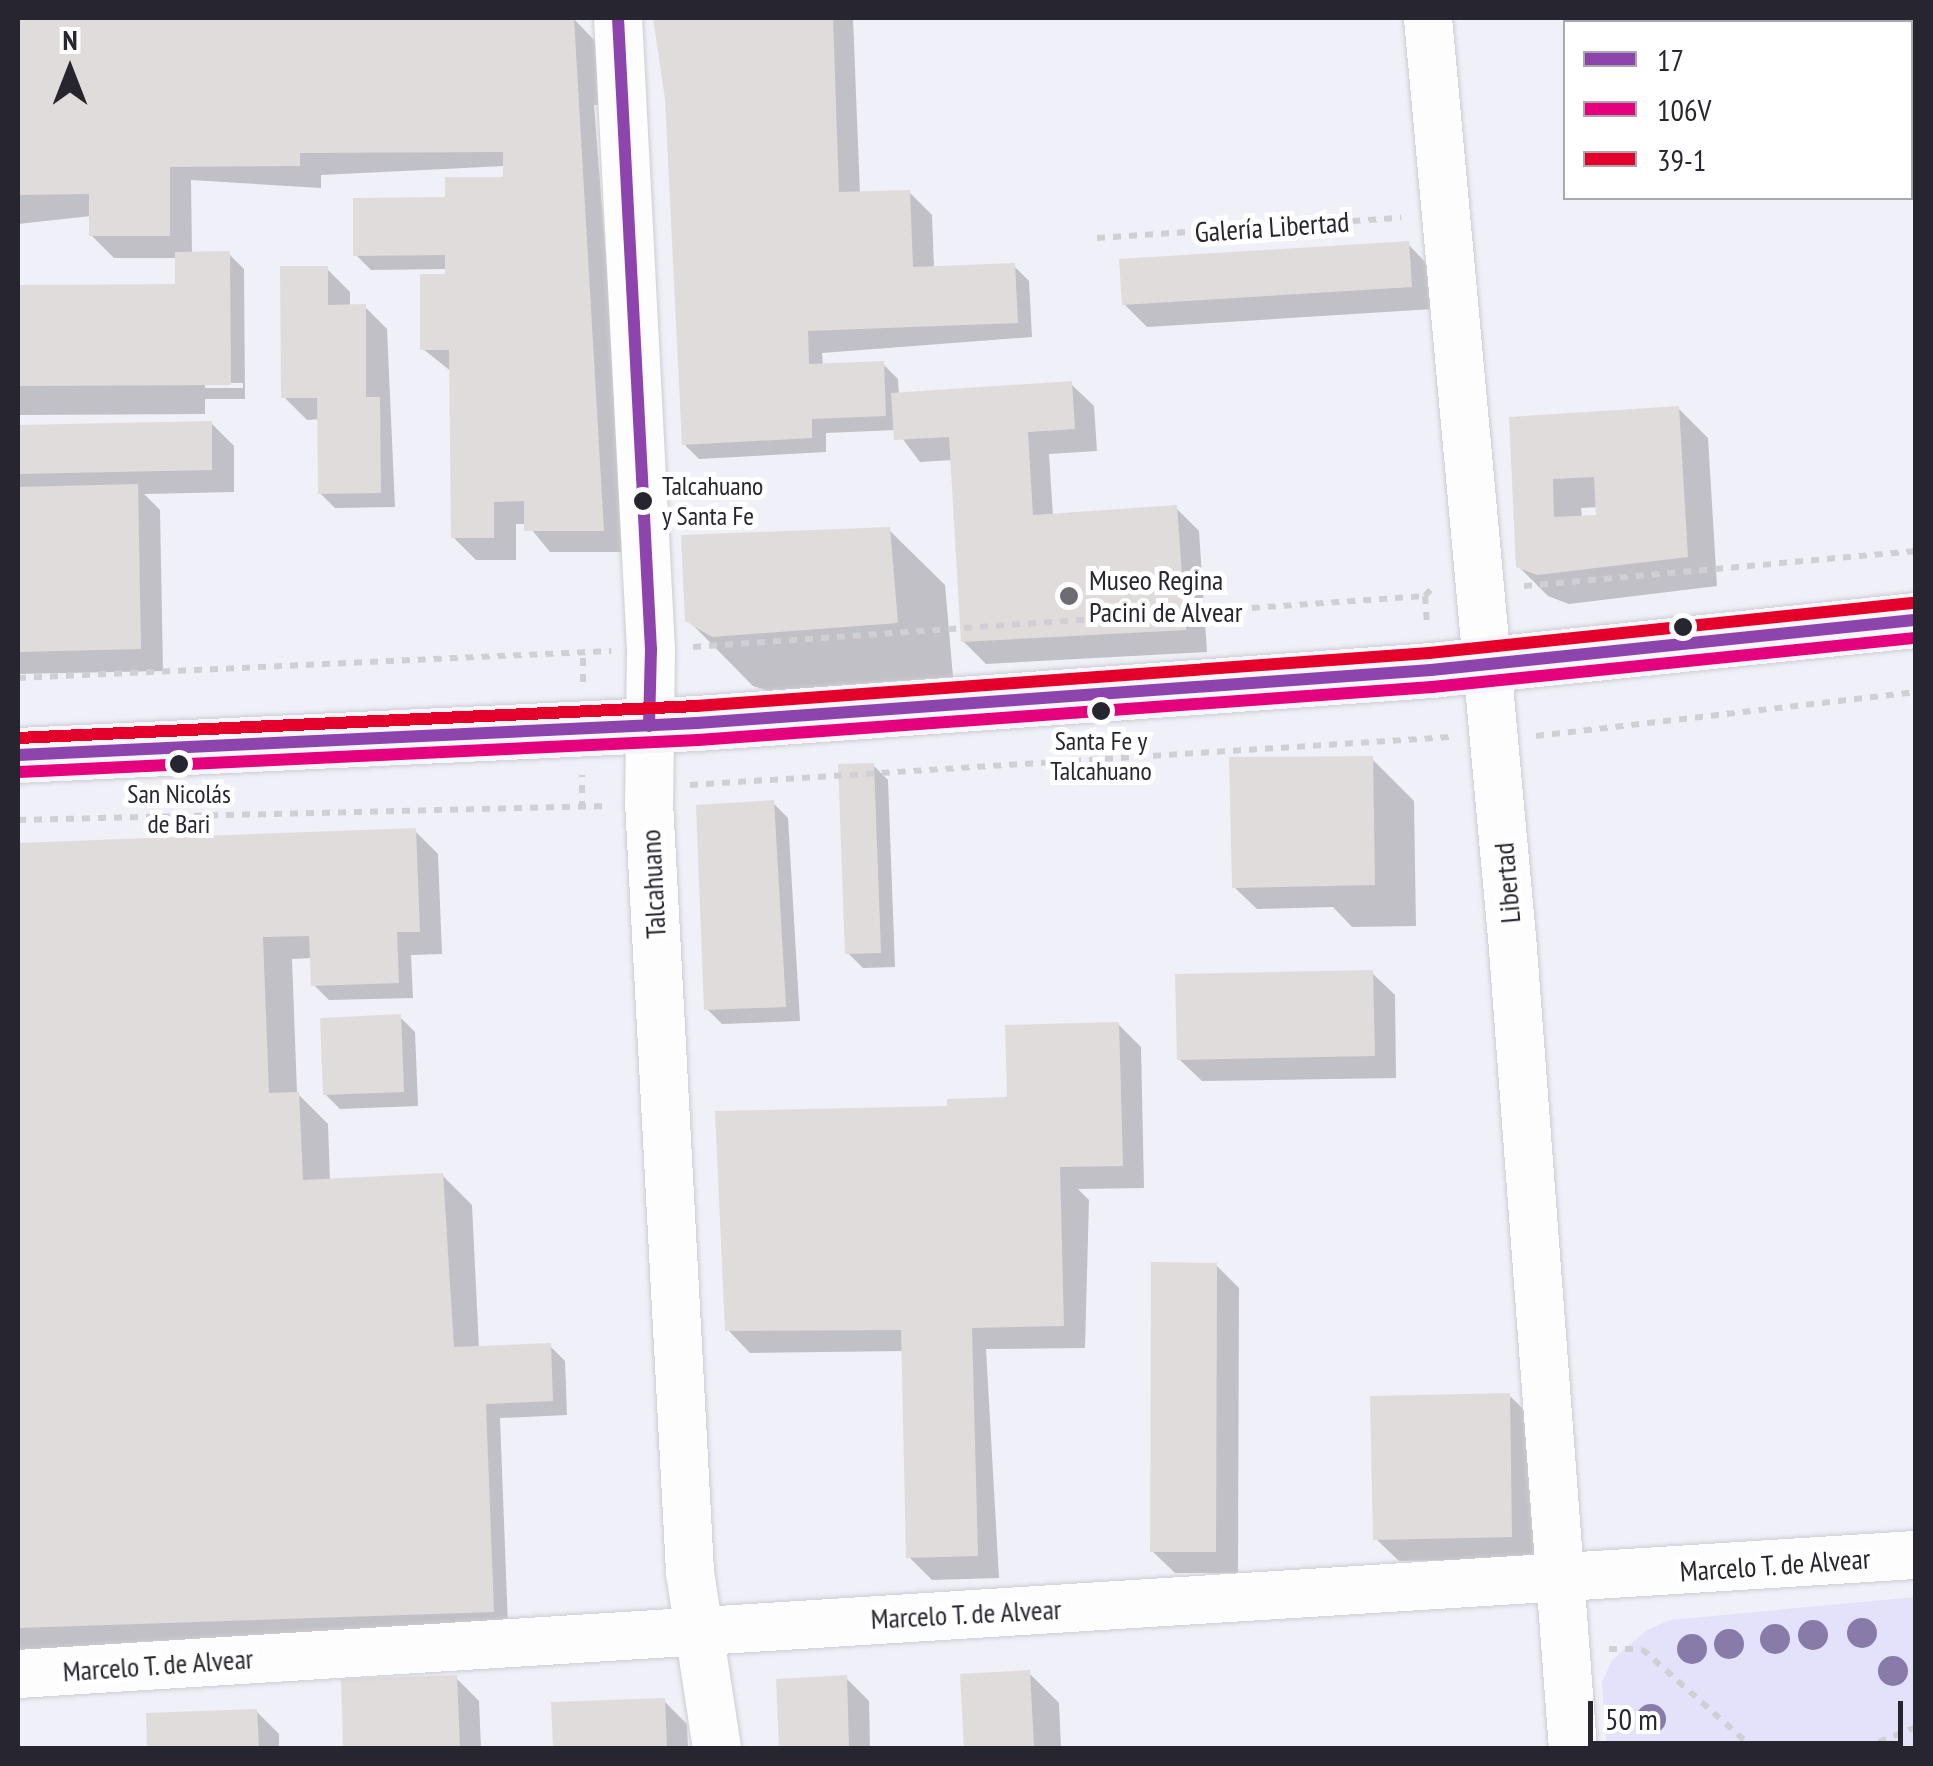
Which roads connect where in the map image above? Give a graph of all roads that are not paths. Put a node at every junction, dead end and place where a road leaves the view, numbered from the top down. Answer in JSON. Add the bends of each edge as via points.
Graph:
{"nodes":[{"id":1,"x":618,"y":18,"type":"edge"},
{"id":2,"x":1428,"y":18,"type":"edge"},
{"id":3,"x":1916,"y":620,"type":"edge"},
{"id":4,"x":1488,"y":663,"type":"junction"},
{"id":5,"x":649,"y":726,"type":"junction"},
{"id":6,"x":18,"y":755,"type":"edge"},
{"id":7,"x":1916,"y":1555,"type":"edge"},
{"id":8,"x":1562,"y":1581,"type":"junction"},
{"id":9,"x":701,"y":1629,"type":"junction"},
{"id":10,"x":18,"y":1674,"type":"edge"},
{"id":11,"x":717,"y":1748,"type":"edge"},
{"id":12,"x":1573,"y":1748,"type":"edge"}],
"edges":[{"from":1,"to":5,"type":"street","name":"Talcahuano","via":[[651,649]]},
{"from":2,"to":4,"type":"street","name":"Libertad"},
{"from":3,"to":4,"type":"main road"},
{"from":4,"to":5,"type":"main road"},
{"from":4,"to":8,"type":"street","name":"Libertad","via":[[1552,1530]]},
{"from":5,"to":6,"type":"main road"},
{"from":5,"to":9,"type":"street","name":"Talcahuano","via":[[690,1572]]},
{"from":7,"to":8,"type":"street","name":"Marcelo T. de Alvear"},
{"from":8,"to":9,"type":"street","name":"Marcelo T. de Alvear"},
{"from":8,"to":12,"type":"street","name":"Libertad"},
{"from":9,"to":10,"type":"street","name":"Marcelo T. de Alvear"},
{"from":9,"to":11,"type":"street","name":"Talcahuano"}]}
